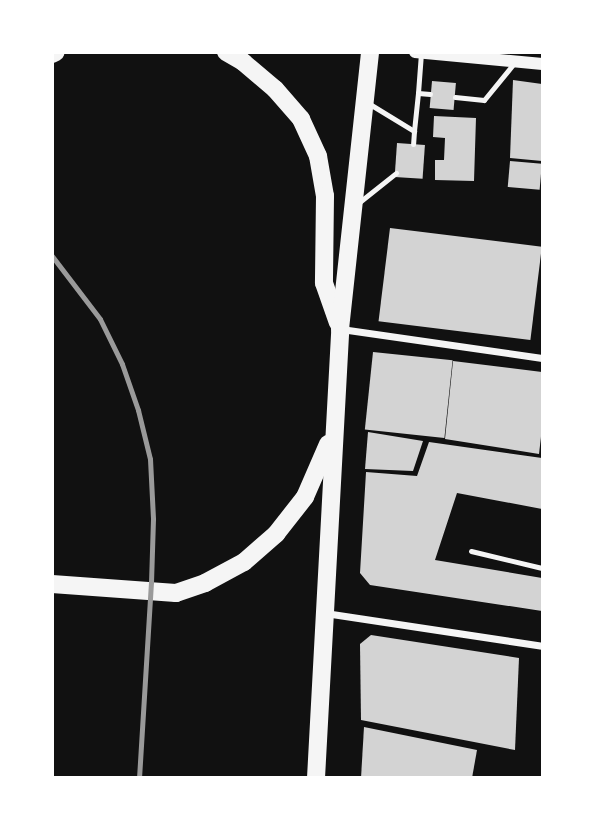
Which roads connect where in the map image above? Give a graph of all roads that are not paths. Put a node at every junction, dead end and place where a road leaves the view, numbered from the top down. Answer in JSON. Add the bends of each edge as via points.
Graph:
{"nodes":[{"id":1,"x":226,"y":52,"type":"edge"},
{"id":2,"x":370,"y":52,"type":"edge"},
{"id":3,"x":415,"y":52,"type":"edge"},
{"id":4,"x":421,"y":53,"type":"edge"},
{"id":5,"x":515,"y":62,"type":"junction"},
{"id":6,"x":542,"y":64,"type":"edge"},
{"id":7,"x":418,"y":93,"type":"junction"},
{"id":8,"x":430,"y":94,"type":"dead end"},
{"id":9,"x":455,"y":97,"type":"dead end"},
{"id":10,"x":363,"y":100,"type":"junction"},
{"id":11,"x":414,"y":131,"type":"junction"},
{"id":12,"x":413,"y":144,"type":"dead end"},
{"id":13,"x":396,"y":173,"type":"dead end"},
{"id":14,"x":355,"y":206,"type":"junction"},
{"id":15,"x":340,"y":329,"type":"junction"},
{"id":16,"x":542,"y":358,"type":"edge"},
{"id":17,"x":337,"y":414,"type":"junction"},
{"id":18,"x":471,"y":551,"type":"dead end"},
{"id":19,"x":542,"y":568,"type":"edge"},
{"id":20,"x":52,"y":584,"type":"edge"},
{"id":21,"x":324,"y":613,"type":"junction"},
{"id":22,"x":542,"y":646,"type":"edge"},
{"id":23,"x":316,"y":778,"type":"edge"}],
"edges":[{"from":1,"to":15,"type":"main road","via":[[275,89],[301,119],[318,156],[325,196],[324,283]]},
{"from":2,"to":10,"type":"main road"},
{"from":3,"to":4,"type":"street"},
{"from":4,"to":5,"type":"street"},
{"from":4,"to":7,"type":"lane"},
{"from":5,"to":6,"type":"street"},
{"from":5,"to":9,"type":"lane","via":[[484,100]]},
{"from":7,"to":8,"type":"lane"},
{"from":7,"to":11,"type":"lane"},
{"from":10,"to":11,"type":"lane"},
{"from":10,"to":14,"type":"main road"},
{"from":11,"to":12,"type":"lane"},
{"from":13,"to":14,"type":"lane"},
{"from":14,"to":15,"type":"main road"},
{"from":15,"to":16,"type":"street"},
{"from":15,"to":17,"type":"main road"},
{"from":17,"to":20,"type":"main road","via":[[306,497],[276,534],[244,562],[176,593]]},
{"from":17,"to":21,"type":"main road"},
{"from":18,"to":19,"type":"lane"},
{"from":21,"to":22,"type":"street"},
{"from":21,"to":23,"type":"main road"}]}
